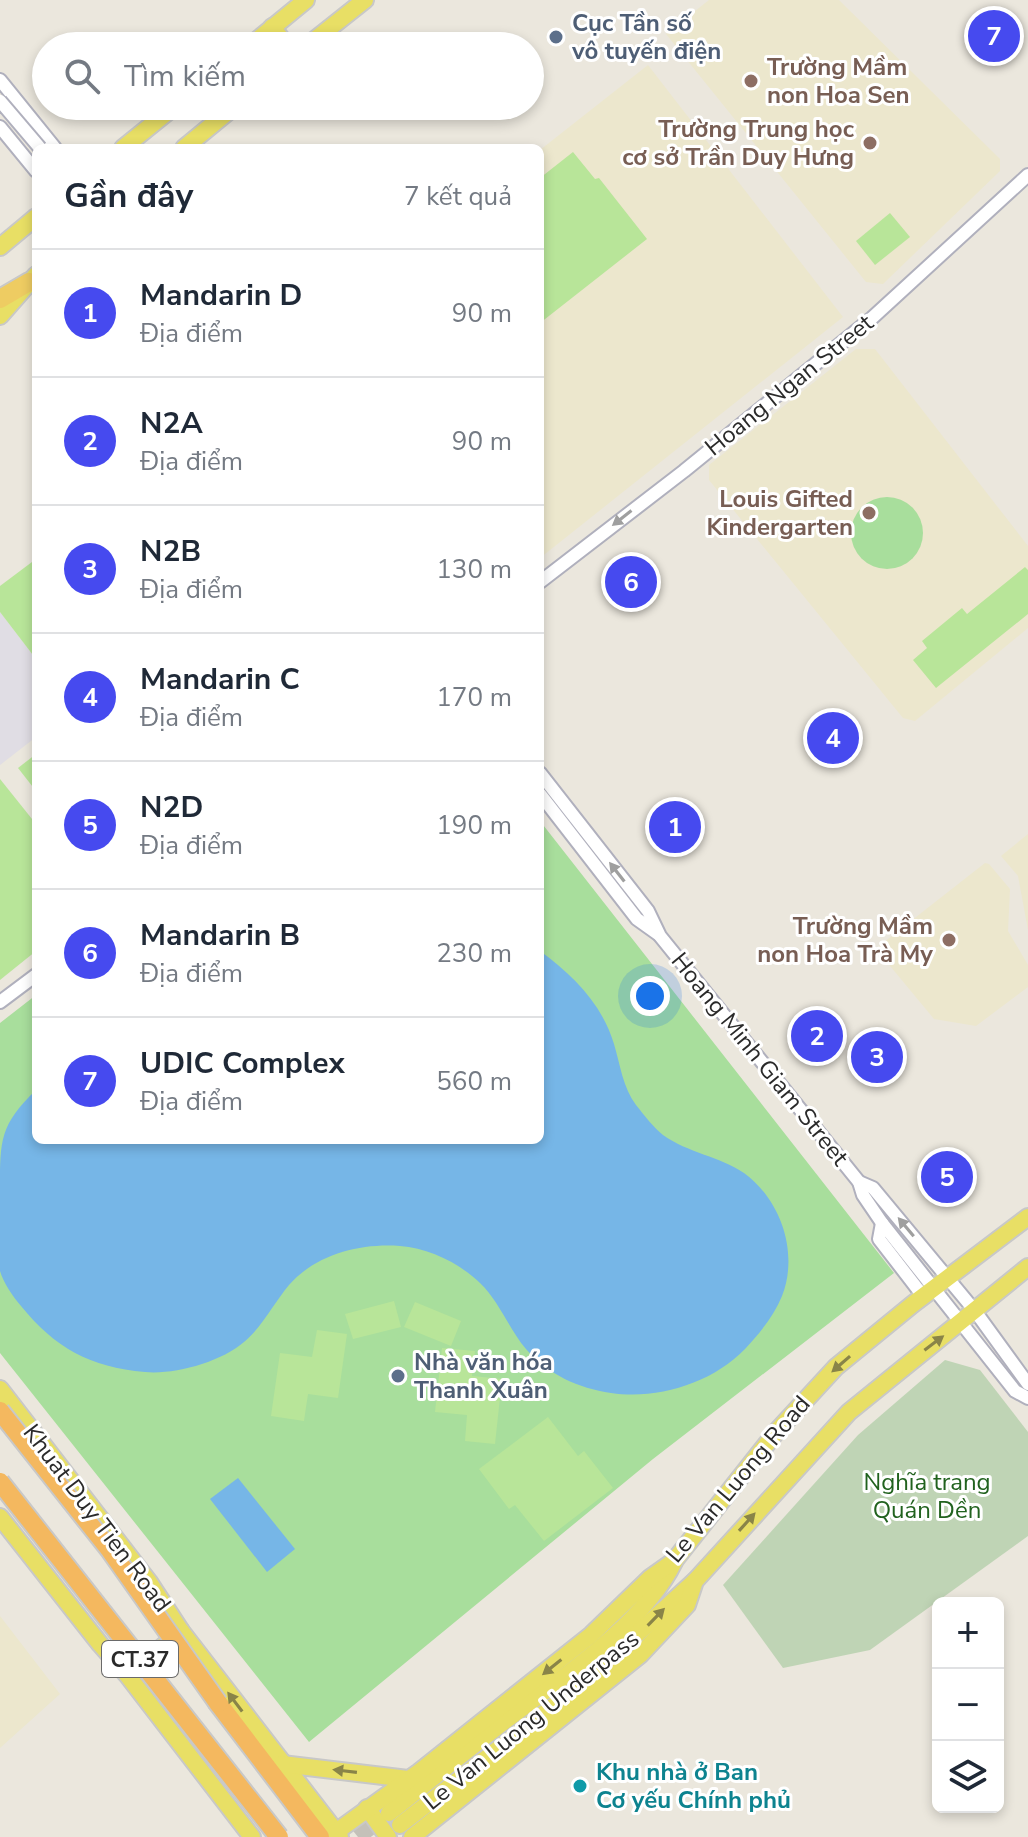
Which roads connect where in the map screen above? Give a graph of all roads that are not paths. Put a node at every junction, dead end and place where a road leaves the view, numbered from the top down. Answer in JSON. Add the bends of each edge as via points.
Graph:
{"nodes":[{"id":1,"x":306,"y":0,"type":"edge"},
{"id":2,"x":365,"y":0,"type":"edge"},
{"id":3,"x":272,"y":27,"type":"junction"},
{"id":4,"x":266,"y":32,"type":"edge"},
{"id":5,"x":276,"y":32,"type":"edge"},
{"id":6,"x":325,"y":32,"type":"edge"},
{"id":7,"x":0,"y":80,"type":"edge"},
{"id":8,"x":0,"y":101,"type":"edge"},
{"id":9,"x":158,"y":120,"type":"edge"},
{"id":10,"x":218,"y":120,"type":"edge"},
{"id":11,"x":0,"y":127,"type":"edge"},
{"id":12,"x":38,"y":128,"type":"junction"},
{"id":13,"x":10,"y":139,"type":"junction"},
{"id":14,"x":35,"y":144,"type":"edge"},
{"id":15,"x":37,"y":144,"type":"edge"},
{"id":16,"x":52,"y":144,"type":"edge"},
{"id":17,"x":128,"y":144,"type":"edge"},
{"id":18,"x":189,"y":144,"type":"edge"},
{"id":19,"x":32,"y":145,"type":"edge"},
{"id":20,"x":32,"y":166,"type":"edge"},
{"id":21,"x":1028,"y":175,"type":"edge"},
{"id":22,"x":32,"y":220,"type":"edge"},
{"id":23,"x":0,"y":247,"type":"edge"},
{"id":24,"x":32,"y":279,"type":"edge"},
{"id":25,"x":0,"y":299,"type":"edge"},
{"id":26,"x":0,"y":316,"type":"edge"},
{"id":27,"x":544,"y":579,"type":"edge"},
{"id":28,"x":544,"y":778,"type":"edge"},
{"id":29,"x":544,"y":799,"type":"edge"},
{"id":30,"x":660,"y":936,"type":"junction"},
{"id":31,"x":32,"y":978,"type":"edge"},
{"id":32,"x":0,"y":1002,"type":"edge"},
{"id":33,"x":859,"y":1182,"type":"junction"},
{"id":34,"x":1028,"y":1217,"type":"edge"},
{"id":35,"x":882,"y":1223,"type":"junction"},
{"id":36,"x":936,"y":1262,"type":"junction"},
{"id":37,"x":1028,"y":1267,"type":"edge"},
{"id":38,"x":922,"y":1273,"type":"junction"},
{"id":39,"x":949,"y":1277,"type":"junction"},
{"id":40,"x":928,"y":1292,"type":"junction"},
{"id":41,"x":975,"y":1311,"type":"junction"},
{"id":42,"x":961,"y":1322,"type":"junction"},
{"id":43,"x":992,"y":1333,"type":"junction"},
{"id":44,"x":978,"y":1344,"type":"junction"},
{"id":45,"x":1028,"y":1384,"type":"edge"},
{"id":46,"x":0,"y":1389,"type":"edge"},
{"id":47,"x":1028,"y":1398,"type":"edge"},
{"id":48,"x":0,"y":1411,"type":"edge"},
{"id":49,"x":0,"y":1429,"type":"edge"},
{"id":50,"x":0,"y":1482,"type":"edge"},
{"id":51,"x":0,"y":1500,"type":"edge"},
{"id":52,"x":0,"y":1517,"type":"edge"},
{"id":53,"x":674,"y":1561,"type":"junction"},
{"id":54,"x":695,"y":1581,"type":"junction"},
{"id":55,"x":181,"y":1631,"type":"junction"},
{"id":56,"x":128,"y":1676,"type":"junction"},
{"id":57,"x":218,"y":1703,"type":"junction"},
{"id":58,"x":282,"y":1764,"type":"junction"},
{"id":59,"x":408,"y":1779,"type":"junction"},
{"id":60,"x":367,"y":1808,"type":"junction"},
{"id":61,"x":238,"y":1818,"type":"junction"},
{"id":62,"x":405,"y":1829,"type":"edge"},
{"id":63,"x":331,"y":1836,"type":"edge"},
{"id":64,"x":239,"y":1837,"type":"edge"},
{"id":65,"x":252,"y":1837,"type":"edge"},
{"id":66,"x":278,"y":1837,"type":"edge"}],
"edges":[{"from":1,"to":3,"type":"main road"},
{"from":2,"to":6,"type":"main road"},
{"from":3,"to":4,"type":"main road"},
{"from":3,"to":5,"type":"main road"},
{"from":7,"to":12,"type":"street"},
{"from":8,"to":15,"type":"street","bridge":true},
{"from":9,"to":17,"type":"main road"},
{"from":10,"to":18,"type":"main road"},
{"from":11,"to":13,"type":"street"},
{"from":12,"to":14,"type":"street"},
{"from":12,"to":16,"type":"street"},
{"from":13,"to":19,"type":"street"},
{"from":13,"to":20,"type":"street"},
{"from":21,"to":27,"type":"street","name":"Hoang Ngan Street","one_way":true,"via":[[872,318]]},
{"from":22,"to":23,"type":"main road"},
{"from":24,"to":25,"type":"highway"},
{"from":24,"to":26,"type":"main road"},
{"from":30,"to":28,"type":"street","name":"Hoang Minh Giam Street","one_way":true,"via":[[648,911]]},
{"from":29,"to":30,"type":"street","name":"Hoang Minh Giam Street","via":[[637,919]]},
{"from":30,"to":33,"type":"street","name":"Hoang Minh Giam Street"},
{"from":31,"to":32,"type":"street"},
{"from":33,"to":35,"type":"street","name":"Hoang Minh Giam Street"},
{"from":36,"to":33,"type":"street","name":"Hoang Minh Giam Street","one_way":true,"via":[[873,1188]]},
{"from":34,"to":39,"type":"main road","name":"Le Van Luong Road"},
{"from":35,"to":38,"type":"street","name":"Hoang Minh Giam Street"},
{"from":35,"to":40,"type":"street","via":[[879,1239]]},
{"from":36,"to":38,"type":"street"},
{"from":36,"to":39,"type":"street","name":"Hoang Minh Giam Street"},
{"from":37,"to":41,"type":"main road","name":"Le Van Luong Road"},
{"from":38,"to":40,"type":"street","name":"Hoang Minh Giam Street"},
{"from":39,"to":40,"type":"main road","name":"Le Van Luong Road"},
{"from":39,"to":41,"type":"street","name":"Hoang Minh Giam Street"},
{"from":40,"to":42,"type":"street"},
{"from":40,"to":53,"type":"main road","name":"Le Van Luong Road","one_way":true,"via":[[811,1393]]},
{"from":41,"to":42,"type":"main road","name":"Le Van Luong Road"},
{"from":41,"to":43,"type":"street","name":"Hoang Minh Giam Street"},
{"from":42,"to":44,"type":"street"},
{"from":54,"to":42,"type":"main road","name":"Le Van Luong Road","one_way":true,"via":[[849,1412]]},
{"from":43,"to":44,"type":"street"},
{"from":43,"to":45,"type":"street","name":"Hoang Minh Giam Street"},
{"from":44,"to":47,"type":"street","via":[[1015,1391]]},
{"from":46,"to":55,"type":"main road","name":"Khuat Duy Tien Road"},
{"from":48,"to":57,"type":"highway","bridge":true,"via":[[110,1550]]},
{"from":49,"to":57,"type":"highway","number":"CT.37","bridge":true},
{"from":50,"to":66,"type":"highway","number":"CT.37","bridge":true},
{"from":51,"to":66,"type":"highway","bridge":true,"via":[[117,1649]]},
{"from":52,"to":56,"type":"main road"},
{"from":53,"to":59,"type":"main road","name":"Le Van Luong Road","one_way":true,"via":[[544,1674]]},
{"from":53,"to":62,"type":"main road","name":"Le Van Luong Underpass","via":[[665,1581],[630,1619]]},
{"from":62,"to":54,"type":"main road","name":"Le Van Luong Underpass","one_way":true,"via":[[581,1685]]},
{"from":54,"to":62,"type":"main road","name":"Le Van Luong Road","via":[[687,1605],[640,1655]]},
{"from":55,"to":56,"type":"main road"},
{"from":58,"to":55,"type":"main road","name":"Khuat Duy Tien Road","one_way":true},
{"from":56,"to":61,"type":"main road"},
{"from":57,"to":63,"type":"highway","number":"CT.37"},
{"from":59,"to":58,"type":"main road","one_way":true},
{"from":58,"to":63,"type":"main road","name":"Khuat Duy Tien Road"},
{"from":59,"to":60,"type":"main road","name":"Le Van Luong Road"},
{"from":60,"to":62,"type":"main road"},
{"from":60,"to":63,"type":"main road","name":"Le Van Luong Road"},
{"from":61,"to":64,"type":"main road"},
{"from":61,"to":65,"type":"main road"}]}
